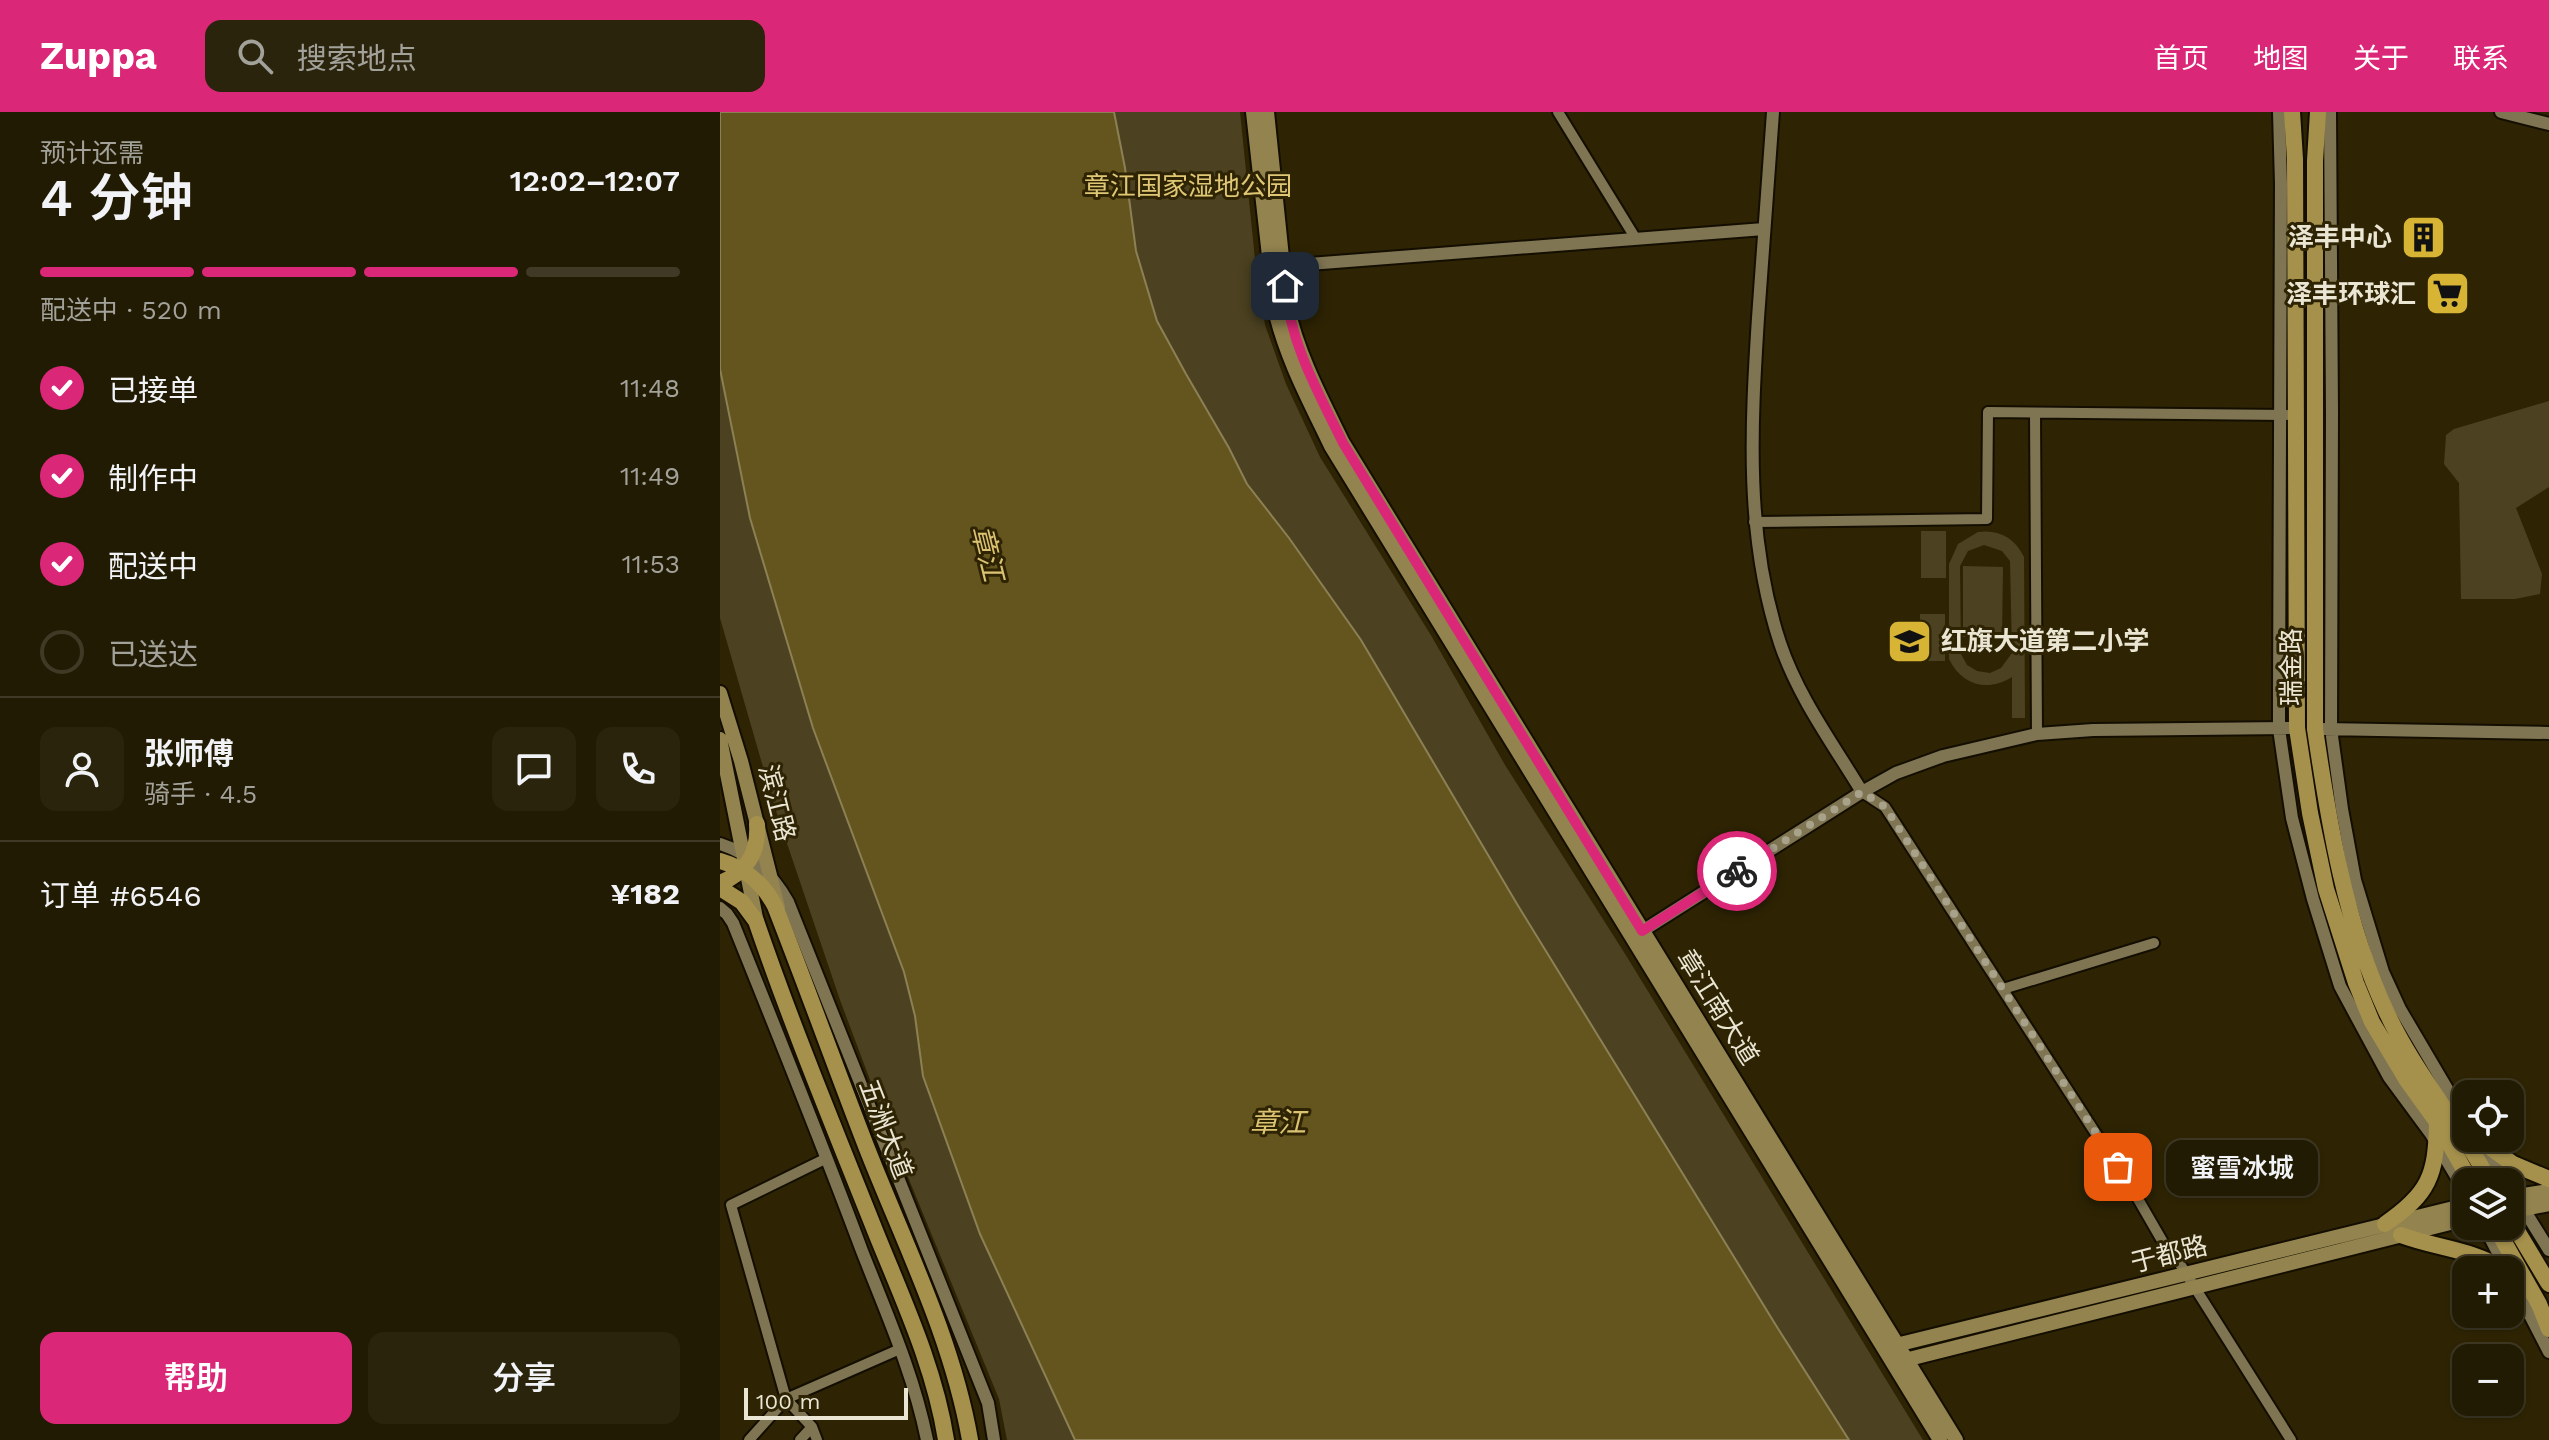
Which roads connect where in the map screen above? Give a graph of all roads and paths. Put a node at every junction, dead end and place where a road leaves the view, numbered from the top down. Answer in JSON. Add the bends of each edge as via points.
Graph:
{"nodes":[{"id":1,"x":1253,"y":112,"type":"edge"},
{"id":2,"x":1267,"y":112,"type":"edge"},
{"id":3,"x":1558,"y":112,"type":"edge"},
{"id":4,"x":1773,"y":112,"type":"edge"},
{"id":5,"x":2280,"y":112,"type":"edge"},
{"id":6,"x":2292,"y":112,"type":"edge"},
{"id":7,"x":2327,"y":112,"type":"edge"},
{"id":8,"x":2501,"y":112,"type":"edge"},
{"id":9,"x":2549,"y":124,"type":"edge"},
{"id":10,"x":2295,"y":159,"type":"junction"},
{"id":11,"x":1764,"y":229,"type":"junction"},
{"id":12,"x":1636,"y":239,"type":"junction"},
{"id":13,"x":1283,"y":266,"type":"junction"},
{"id":14,"x":2035,"y":413,"type":"junction"},
{"id":15,"x":2288,"y":415,"type":"junction"},
{"id":16,"x":1754,"y":522,"type":"junction"},
{"id":17,"x":720,"y":693,"type":"edge"},
{"id":18,"x":2297,"y":728,"type":"junction"},
{"id":19,"x":2279,"y":729,"type":"junction"},
{"id":20,"x":2323,"y":729,"type":"junction"},
{"id":21,"x":2549,"y":733,"type":"edge"},
{"id":22,"x":2037,"y":734,"type":"junction"},
{"id":23,"x":720,"y":739,"type":"edge"},
{"id":24,"x":1862,"y":792,"type":"junction"},
{"id":25,"x":757,"y":824,"type":"joint"},
{"id":26,"x":720,"y":844,"type":"edge"},
{"id":27,"x":720,"y":861,"type":"edge"},
{"id":28,"x":753,"y":872,"type":"junction"},
{"id":29,"x":720,"y":885,"type":"edge"},
{"id":30,"x":720,"y":906,"type":"edge"},
{"id":31,"x":1636,"y":934,"type":"junction"},
{"id":32,"x":2154,"y":943,"type":"dead end"},
{"id":33,"x":2003,"y":989,"type":"junction"},
{"id":34,"x":2452,"y":1112,"type":"edge"},
{"id":35,"x":2437,"y":1122,"type":"junction"},
{"id":36,"x":2436,"y":1142,"type":"junction"},
{"id":37,"x":2497,"y":1152,"type":"edge"},
{"id":38,"x":827,"y":1158,"type":"junction"},
{"id":39,"x":2463,"y":1168,"type":"edge"},
{"id":40,"x":2452,"y":1169,"type":"edge"},
{"id":41,"x":2549,"y":1179,"type":"edge"},
{"id":42,"x":2549,"y":1191,"type":"edge"},
{"id":43,"x":2524,"y":1197,"type":"edge"},
{"id":44,"x":2524,"y":1201,"type":"edge"},
{"id":45,"x":2549,"y":1204,"type":"edge"},
{"id":46,"x":2452,"y":1208,"type":"edge"},
{"id":47,"x":2524,"y":1216,"type":"edge"},
{"id":48,"x":2452,"y":1222,"type":"edge"},
{"id":49,"x":2385,"y":1224,"type":"junction"},
{"id":50,"x":2524,"y":1227,"type":"edge"},
{"id":51,"x":2401,"y":1235,"type":"junction"},
{"id":52,"x":2503,"y":1240,"type":"edge"},
{"id":53,"x":2549,"y":1250,"type":"edge"},
{"id":54,"x":2480,"y":1256,"type":"edge"},
{"id":55,"x":2187,"y":1274,"type":"junction"},
{"id":56,"x":2549,"y":1284,"type":"edge"},
{"id":57,"x":2524,"y":1285,"type":"edge"},
{"id":58,"x":2195,"y":1288,"type":"junction"},
{"id":59,"x":2524,"y":1303,"type":"edge"},
{"id":60,"x":2539,"y":1304,"type":"junction"},
{"id":61,"x":2549,"y":1319,"type":"edge"},
{"id":62,"x":2549,"y":1329,"type":"edge"},
{"id":63,"x":1891,"y":1346,"type":"junction"},
{"id":64,"x":900,"y":1349,"type":"junction"},
{"id":65,"x":2549,"y":1352,"type":"edge"},
{"id":66,"x":1900,"y":1361,"type":"junction"},
{"id":67,"x":786,"y":1399,"type":"junction"},
{"id":68,"x":812,"y":1427,"type":"junction"},
{"id":69,"x":749,"y":1440,"type":"edge"},
{"id":70,"x":800,"y":1440,"type":"edge"},
{"id":71,"x":817,"y":1440,"type":"edge"},
{"id":72,"x":927,"y":1440,"type":"edge"},
{"id":73,"x":946,"y":1440,"type":"edge"},
{"id":74,"x":970,"y":1440,"type":"edge"},
{"id":75,"x":994,"y":1440,"type":"edge"},
{"id":76,"x":1940,"y":1440,"type":"edge"},
{"id":77,"x":1956,"y":1440,"type":"edge"},
{"id":78,"x":2291,"y":1440,"type":"edge"}],
"edges":[{"from":1,"to":31,"type":"main road","name":"章江南大道","via":[[1275,310],[1299,378],[1331,446]]},
{"from":2,"to":13,"type":"main road","name":"章江南大道"},
{"from":3,"to":12,"type":"street"},
{"from":4,"to":11,"type":"street"},
{"from":5,"to":10,"type":"main road"},
{"from":5,"to":15,"type":"street"},
{"from":6,"to":10,"type":"main road","name":"瑞金路"},
{"from":7,"to":20,"type":"street","via":[[2332,413]]},
{"from":7,"to":20,"type":"main road","name":"瑞金路","via":[[2315,161]]},
{"from":8,"to":9,"type":"street"},
{"from":10,"to":15,"type":"main road","name":"瑞金路"},
{"from":11,"to":12,"type":"street"},
{"from":11,"to":16,"type":"street","via":[[1752,409]]},
{"from":12,"to":13,"type":"street"},
{"from":13,"to":31,"type":"main road","name":"章江南大道","via":[[1293,331],[1343,443]]},
{"from":14,"to":15,"type":"street"},
{"from":14,"to":16,"type":"street","via":[[1988,412],[1987,519]]},
{"from":14,"to":22,"type":"street"},
{"from":15,"to":18,"type":"main road","name":"瑞金路"},
{"from":15,"to":19,"type":"street"},
{"from":16,"to":24,"type":"street","via":[[1766,596],[1781,646],[1809,706]]},
{"from":17,"to":25,"type":"main road","name":"滨江路"},
{"from":18,"to":19,"type":"street"},
{"from":18,"to":35,"type":"main road","name":"瑞金路","via":[[2326,889],[2356,983],[2372,1022]]},
{"from":19,"to":22,"type":"street"},
{"from":19,"to":36,"type":"street","via":[[2292,818],[2340,986],[2389,1077]]},
{"from":20,"to":21,"type":"street"},
{"from":20,"to":34,"type":"main road","name":"瑞金路","via":[[2327,812],[2371,975],[2419,1070]]},
{"from":22,"to":24,"type":"street","via":[[1943,756]]},
{"from":23,"to":28,"type":"main road","name":"滨江路"},
{"from":24,"to":31,"type":"street"},
{"from":24,"to":33,"type":"street","via":[[1885,807]]},
{"from":25,"to":28,"type":"main road"},
{"from":26,"to":28,"type":"street"},
{"from":27,"to":28,"type":"main road"},
{"from":28,"to":29,"type":"main road","name":"五洲大道"},
{"from":28,"to":29,"type":"main road"},
{"from":28,"to":30,"type":"street"},
{"from":28,"to":73,"type":"main road","name":"五洲大道","via":[[752,914],[919,1340]]},
{"from":28,"to":74,"type":"main road","name":"五洲大道","via":[[783,927],[944,1335]]},
{"from":28,"to":75,"type":"street","via":[[788,902],[988,1403]]},
{"from":30,"to":38,"type":"street","via":[[731,918]]},
{"from":31,"to":63,"type":"main road","name":"章江南大道"},
{"from":32,"to":33,"type":"street"},
{"from":33,"to":55,"type":"street"},
{"from":35,"to":36,"type":"main road"},
{"from":35,"to":39,"type":"main road","name":"瑞金路"},
{"from":36,"to":40,"type":"street"},
{"from":36,"to":49,"type":"main road","via":[[2423,1188]]},
{"from":37,"to":41,"type":"main road"},
{"from":38,"to":64,"type":"street"},
{"from":38,"to":67,"type":"street","via":[[731,1205]]},
{"from":42,"to":43,"type":"main road"},
{"from":44,"to":45,"type":"main road"},
{"from":46,"to":49,"type":"main road","name":"于都路"},
{"from":47,"to":53,"type":"street"},
{"from":48,"to":51,"type":"main road","name":"于都路"},
{"from":49,"to":55,"type":"main road","name":"于都路"},
{"from":50,"to":56,"type":"main road"},
{"from":51,"to":54,"type":"main road"},
{"from":51,"to":58,"type":"main road","name":"于都路"},
{"from":52,"to":60,"type":"main road"},
{"from":55,"to":58,"type":"street"},
{"from":55,"to":63,"type":"main road","name":"于都路"},
{"from":57,"to":60,"type":"main road"},
{"from":58,"to":66,"type":"main road","name":"于都路"},
{"from":58,"to":78,"type":"street"},
{"from":59,"to":65,"type":"street"},
{"from":60,"to":61,"type":"main road"},
{"from":60,"to":62,"type":"main road"},
{"from":63,"to":66,"type":"main road","name":"章江南大道"},
{"from":64,"to":67,"type":"street"},
{"from":64,"to":72,"type":"street"},
{"from":66,"to":76,"type":"main road","name":"章江南大道"},
{"from":66,"to":77,"type":"main road","name":"章江南大道"},
{"from":67,"to":68,"type":"street"},
{"from":67,"to":69,"type":"street"},
{"from":68,"to":70,"type":"street"},
{"from":68,"to":71,"type":"street"}]}
